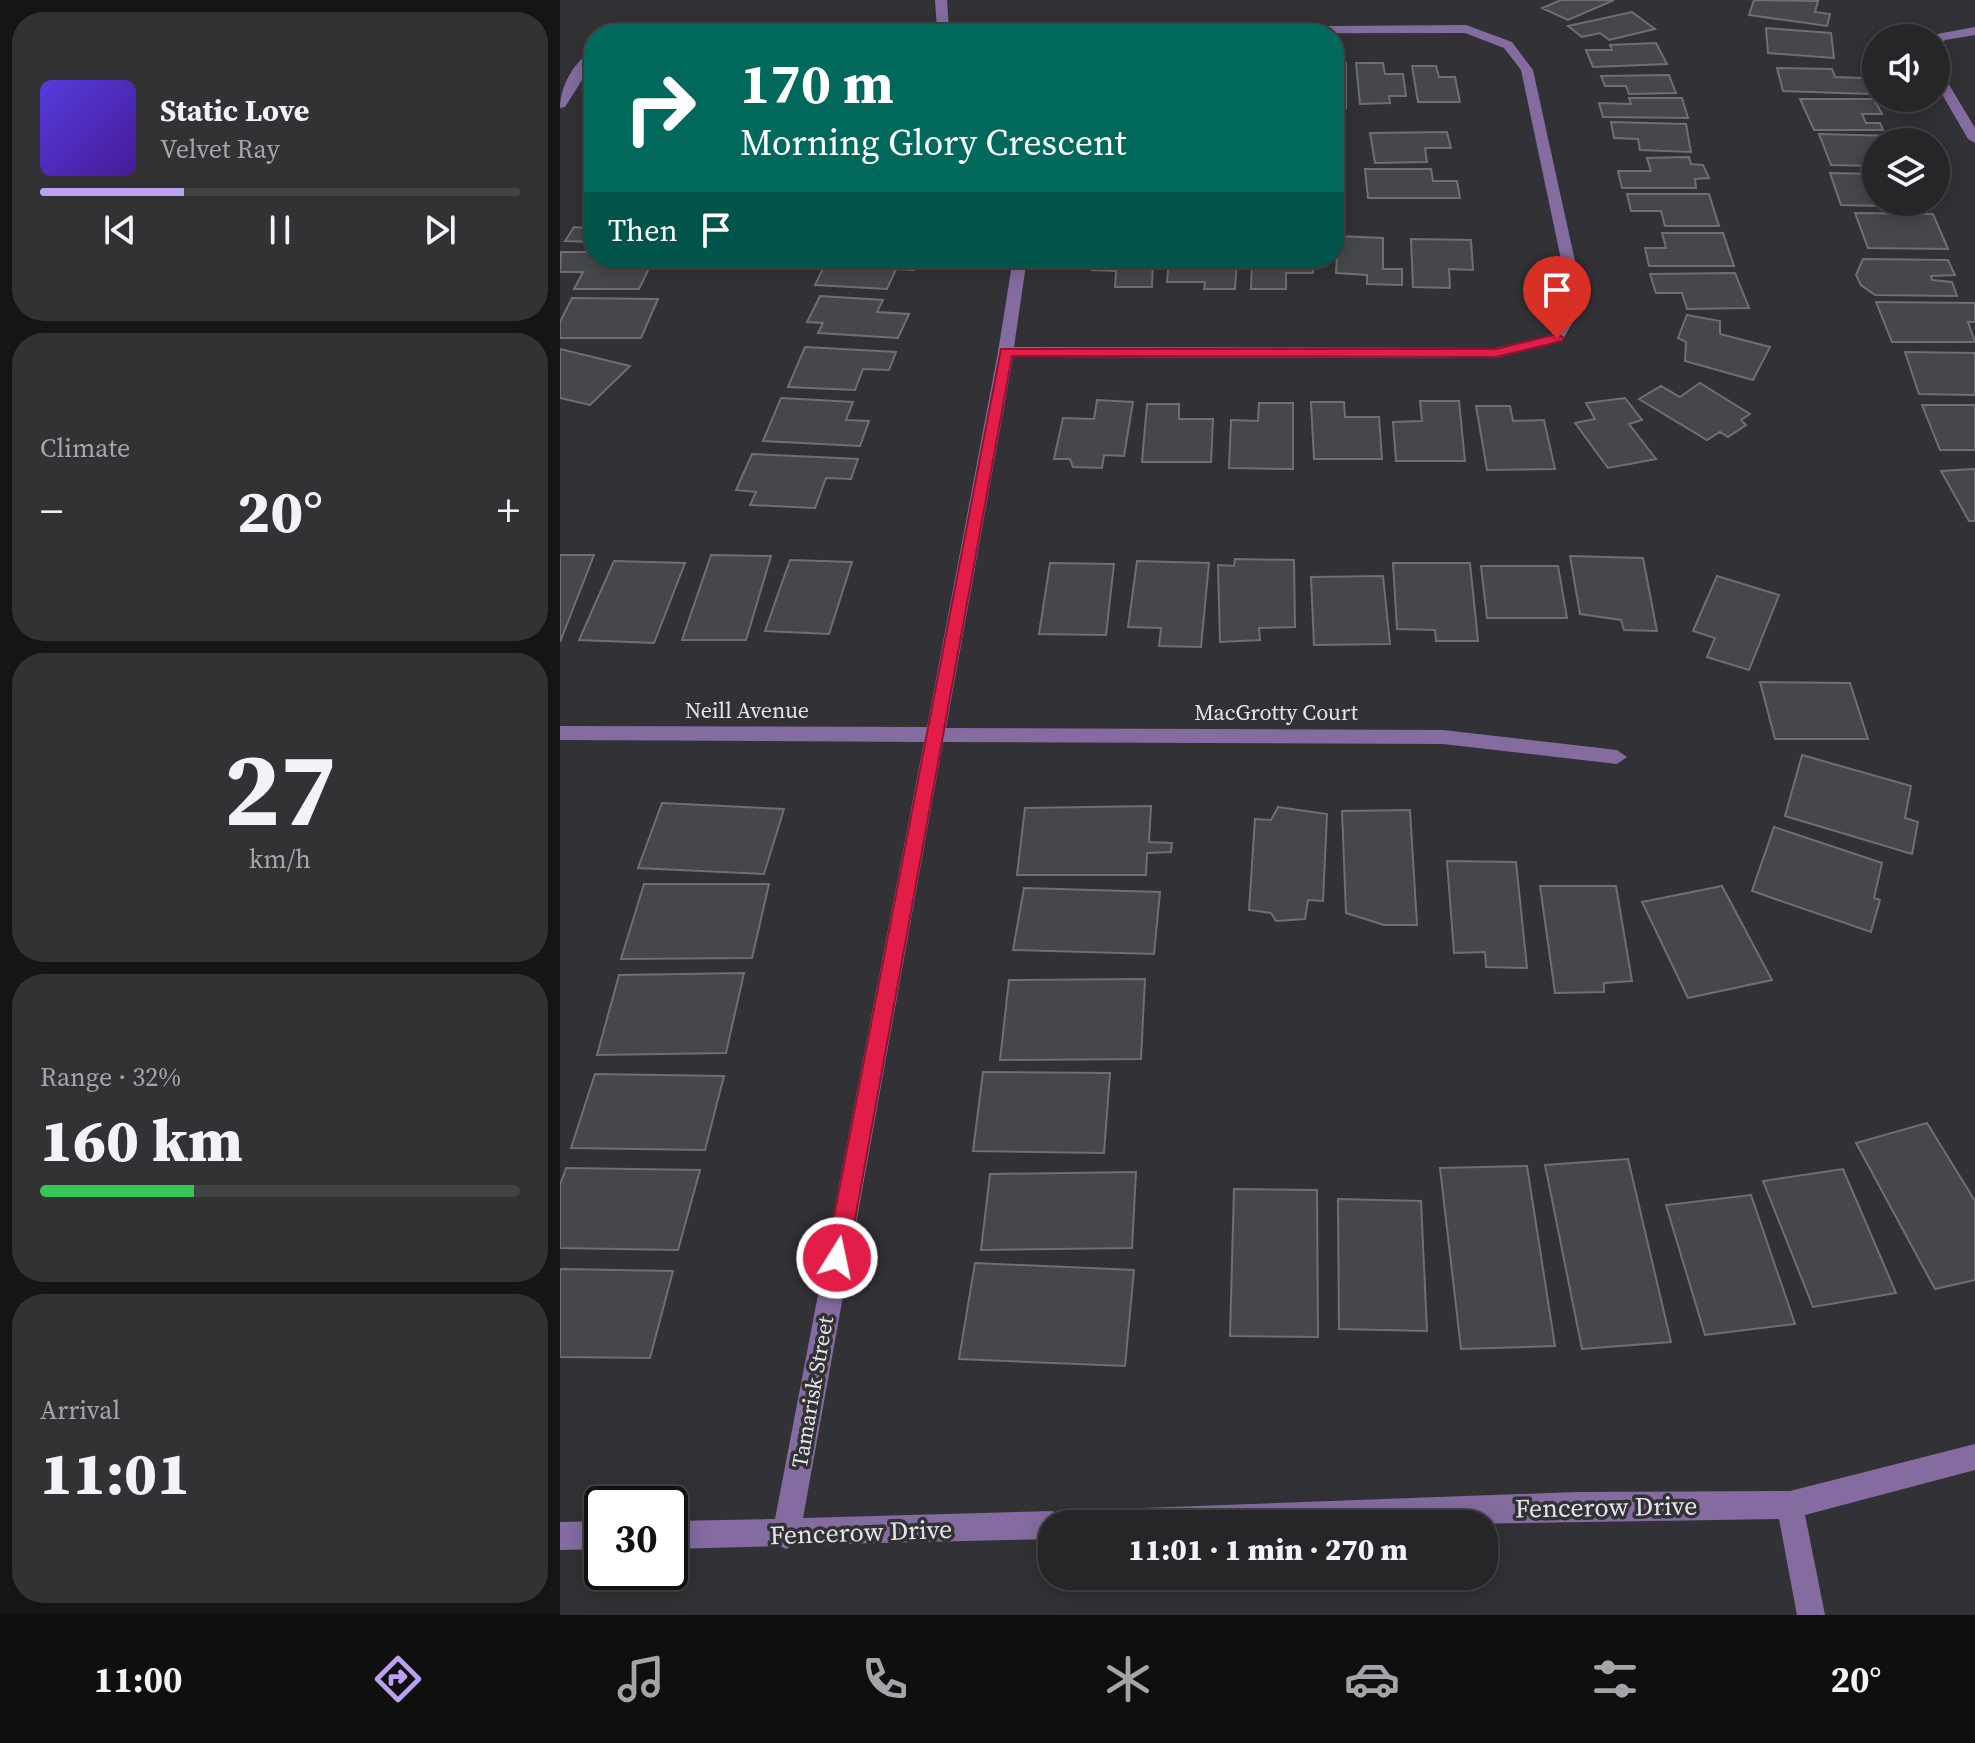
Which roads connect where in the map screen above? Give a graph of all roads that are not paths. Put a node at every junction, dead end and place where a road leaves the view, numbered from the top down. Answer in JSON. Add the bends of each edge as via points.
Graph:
{"nodes":[{"id":1,"x":941,"y":0,"type":"edge"},
{"id":2,"x":942,"y":24,"type":"edge"},
{"id":3,"x":1344,"y":30,"type":"edge"},
{"id":4,"x":1975,"y":31,"type":"edge"},
{"id":5,"x":1950,"y":35,"type":"edge"},
{"id":6,"x":584,"y":64,"type":"edge"},
{"id":7,"x":1950,"y":97,"type":"edge"},
{"id":8,"x":560,"y":104,"type":"edge"},
{"id":9,"x":1975,"y":139,"type":"edge"},
{"id":10,"x":1019,"y":268,"type":"edge"},
{"id":11,"x":1006,"y":352,"type":"junction"},
{"id":12,"x":560,"y":733,"type":"edge"},
{"id":13,"x":933,"y":735,"type":"junction"},
{"id":14,"x":1617,"y":757,"type":"dead end"},
{"id":15,"x":1975,"y":1457,"type":"edge"},
{"id":16,"x":1790,"y":1505,"type":"junction"},
{"id":17,"x":1467,"y":1510,"type":"edge"},
{"id":18,"x":1038,"y":1526,"type":"edge"},
{"id":19,"x":584,"y":1535,"type":"edge"},
{"id":20,"x":688,"y":1535,"type":"edge"},
{"id":21,"x":786,"y":1535,"type":"junction"},
{"id":22,"x":560,"y":1536,"type":"edge"},
{"id":23,"x":1811,"y":1615,"type":"edge"}],
"edges":[{"from":1,"to":2,"type":"street"},
{"from":3,"to":11,"type":"street","via":[[1466,29],[1508,45],[1527,70],[1577,302],[1557,338],[1496,353]]},
{"from":4,"to":5,"type":"street"},
{"from":6,"to":8,"type":"street"},
{"from":7,"to":9,"type":"street"},
{"from":10,"to":11,"type":"street","name":"Tamarisk Street"},
{"from":11,"to":13,"type":"street","name":"Tamarisk Street"},
{"from":12,"to":13,"type":"street","name":"Neill Avenue"},
{"from":13,"to":14,"type":"street","name":"MacGrotty Court","via":[[1443,737]]},
{"from":13,"to":21,"type":"street","name":"Tamarisk Street"},
{"from":15,"to":16,"type":"street","name":"Fencerow Drive"},
{"from":16,"to":17,"type":"street","name":"Fencerow Drive"},
{"from":16,"to":23,"type":"street"},
{"from":18,"to":21,"type":"street","name":"Fencerow Drive"},
{"from":19,"to":22,"type":"street"},
{"from":20,"to":21,"type":"street","name":"Fencerow Drive"}]}
